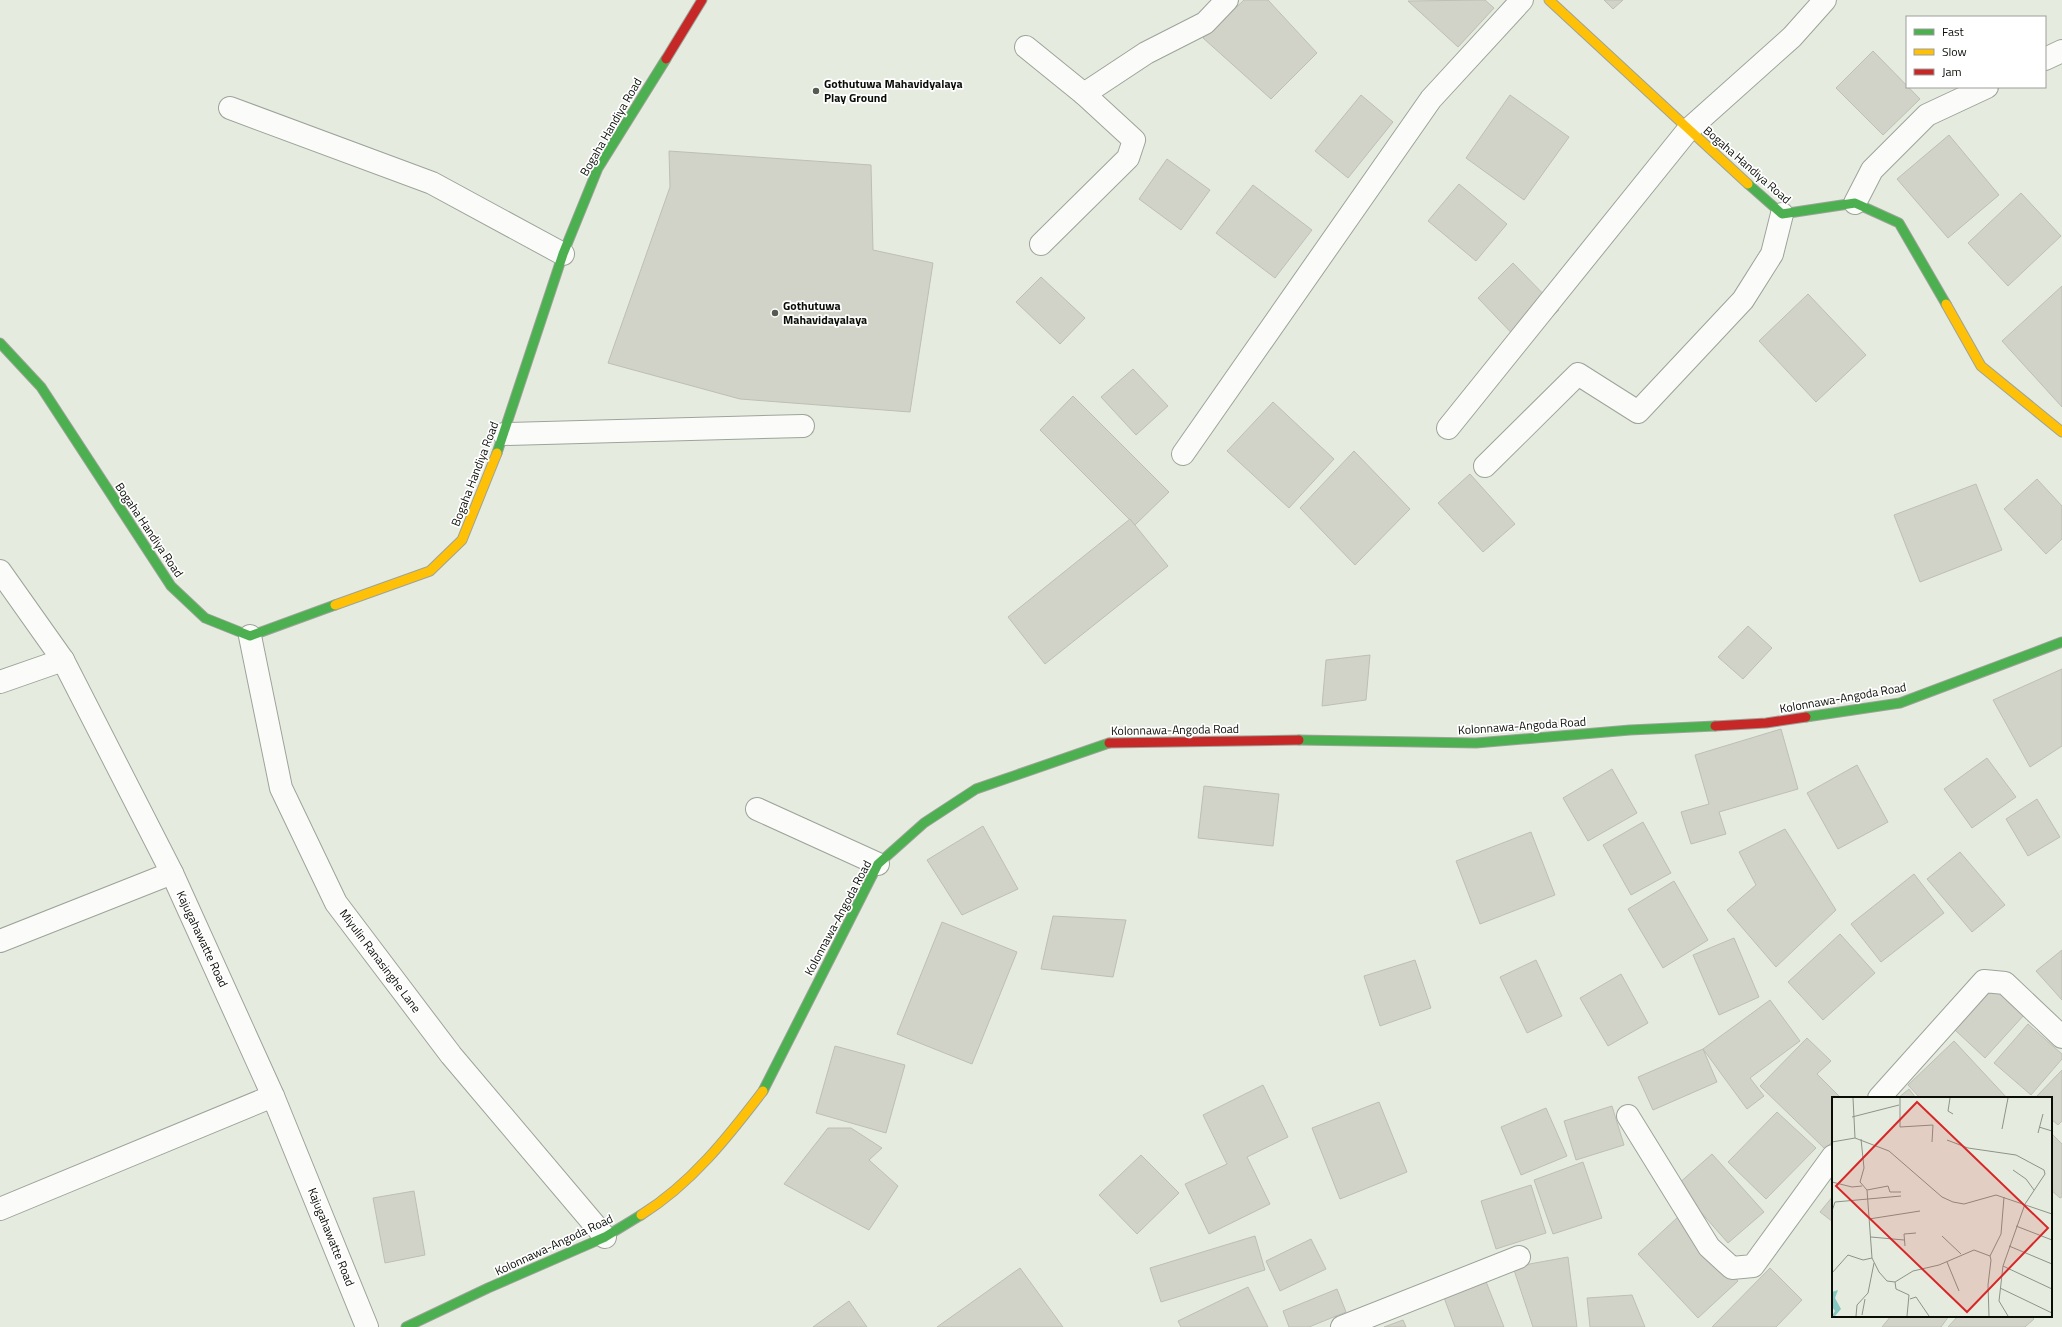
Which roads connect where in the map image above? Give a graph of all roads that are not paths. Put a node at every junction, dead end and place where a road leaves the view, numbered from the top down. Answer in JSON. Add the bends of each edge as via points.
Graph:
{"nodes":[{"id":1,"x":702,"y":0,"type":"edge"},
{"id":2,"x":1227,"y":0,"type":"edge"},
{"id":3,"x":1522,"y":0,"type":"edge"},
{"id":4,"x":1549,"y":0,"type":"edge"},
{"id":5,"x":1825,"y":0,"type":"edge"},
{"id":6,"x":1026,"y":47,"type":"dead end"},
{"id":7,"x":2062,"y":51,"type":"edge"},
{"id":8,"x":2046,"y":59,"type":"edge"},
{"id":9,"x":1985,"y":88,"type":"edge"},
{"id":10,"x":1084,"y":94,"type":"junction"},
{"id":11,"x":230,"y":108,"type":"dead end"},
{"id":12,"x":1688,"y":130,"type":"junction"},
{"id":13,"x":1854,"y":203,"type":"junction"},
{"id":14,"x":1782,"y":214,"type":"junction"},
{"id":15,"x":1041,"y":244,"type":"dead end"},
{"id":16,"x":562,"y":254,"type":"junction"},
{"id":17,"x":0,"y":342,"type":"edge"},
{"id":18,"x":803,"y":426,"type":"dead end"},
{"id":19,"x":1448,"y":428,"type":"dead end"},
{"id":20,"x":2062,"y":432,"type":"edge"},
{"id":21,"x":504,"y":434,"type":"junction"},
{"id":22,"x":1183,"y":454,"type":"dead end"},
{"id":23,"x":1485,"y":466,"type":"dead end"},
{"id":24,"x":0,"y":571,"type":"edge"},
{"id":25,"x":250,"y":636,"type":"junction"},
{"id":26,"x":2062,"y":642,"type":"edge"},
{"id":27,"x":63,"y":660,"type":"junction"},
{"id":28,"x":0,"y":682,"type":"edge"},
{"id":29,"x":757,"y":809,"type":"dead end"},
{"id":30,"x":878,"y":864,"type":"junction"},
{"id":31,"x":172,"y":873,"type":"junction"},
{"id":32,"x":0,"y":941,"type":"edge"},
{"id":33,"x":2062,"y":1037,"type":"edge"},
{"id":34,"x":274,"y":1096,"type":"junction"},
{"id":35,"x":1880,"y":1097,"type":"edge"},
{"id":36,"x":1628,"y":1116,"type":"dead end"},
{"id":37,"x":1832,"y":1157,"type":"edge"},
{"id":38,"x":0,"y":1209,"type":"edge"},
{"id":39,"x":605,"y":1238,"type":"junction"},
{"id":40,"x":1519,"y":1257,"type":"dead end"},
{"id":41,"x":367,"y":1327,"type":"edge"},
{"id":42,"x":406,"y":1327,"type":"edge"},
{"id":43,"x":1342,"y":1327,"type":"edge"}],
"edges":[{"from":1,"to":16,"type":"street","name":"Bogaha Handiya Road","via":[[598,168]]},
{"from":2,"to":10,"type":"street","via":[[1205,23],[1146,53]]},
{"from":3,"to":22,"type":"street","via":[[1431,99]]},
{"from":4,"to":12,"type":"street","name":"Bogaha Handiya Road"},
{"from":5,"to":12,"type":"street","via":[[1792,37]]},
{"from":6,"to":10,"type":"street"},
{"from":7,"to":8,"type":"street"},
{"from":9,"to":13,"type":"street","via":[[1927,115],[1872,170]]},
{"from":10,"to":15,"type":"street","via":[[1134,140],[1128,158]]},
{"from":11,"to":16,"type":"street","via":[[432,184]]},
{"from":12,"to":14,"type":"street","name":"Bogaha Handiya Road"},
{"from":12,"to":19,"type":"street"},
{"from":13,"to":14,"type":"street","name":"Bogaha Handiya Road"},
{"from":13,"to":20,"type":"street","via":[[1899,223],[1981,366]]},
{"from":14,"to":23,"type":"street","via":[[1772,254],[1742,300],[1638,412],[1578,374]]},
{"from":16,"to":21,"type":"street","name":"Bogaha Handiya Road"},
{"from":17,"to":25,"type":"street","name":"Bogaha Handiya Road","via":[[41,387],[172,586],[205,618]]},
{"from":18,"to":21,"type":"street"},
{"from":21,"to":25,"type":"street","name":"Bogaha Handiya Road","via":[[462,540],[430,571]]},
{"from":24,"to":27,"type":"street","name":"Kajugahawatte Road"},
{"from":25,"to":39,"type":"street","name":"Miyulin Ranasinghe Lane","via":[[281,788],[336,903],[451,1055]]},
{"from":26,"to":30,"type":"street","name":"Kolonnawa-Angoda Road","via":[[1900,703],[1766,722],[1476,743],[1290,740],[1107,743],[976,789],[924,823]]},
{"from":27,"to":28,"type":"street"},
{"from":27,"to":31,"type":"street","name":"Kajugahawatte Road"},
{"from":29,"to":30,"type":"street"},
{"from":30,"to":39,"type":"street","name":"Kolonnawa-Angoda Road","via":[[763,1091],[725,1141],[680,1186]]},
{"from":31,"to":32,"type":"street"},
{"from":31,"to":34,"type":"street","name":"Kajugahawatte Road"},
{"from":33,"to":35,"type":"street","via":[[2005,983],[1984,981]]},
{"from":34,"to":38,"type":"street"},
{"from":34,"to":41,"type":"street","name":"Kajugahawatte Road"},
{"from":36,"to":37,"type":"street","via":[[1709,1247],[1732,1268],[1753,1266]]},
{"from":39,"to":42,"type":"street","name":"Kolonnawa-Angoda Road","via":[[488,1288]]},
{"from":40,"to":43,"type":"street"}]}
